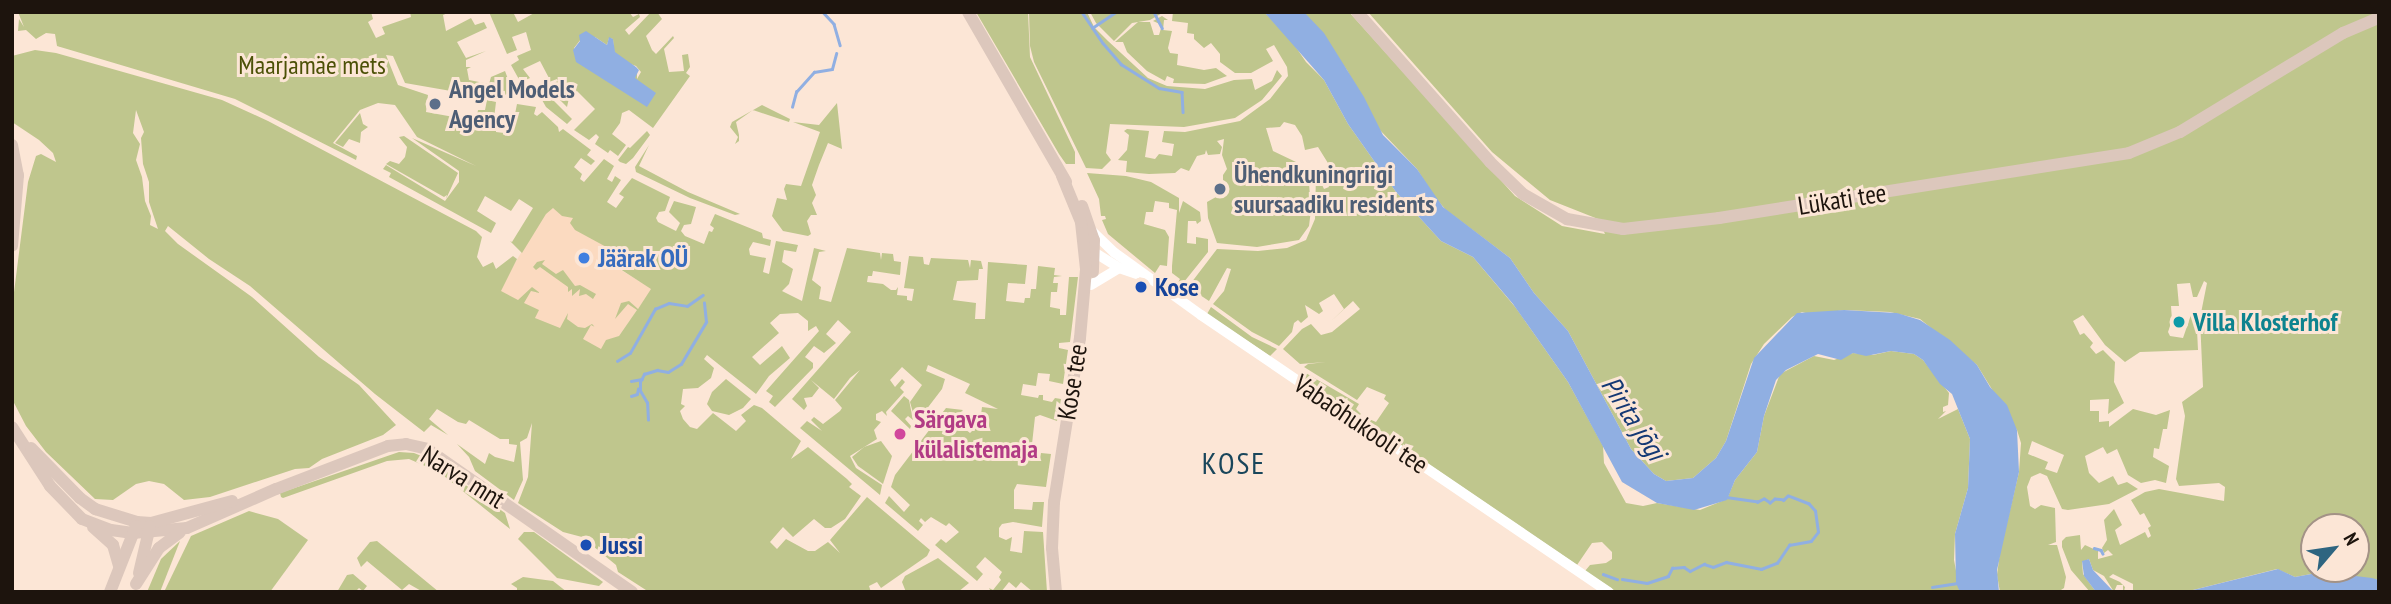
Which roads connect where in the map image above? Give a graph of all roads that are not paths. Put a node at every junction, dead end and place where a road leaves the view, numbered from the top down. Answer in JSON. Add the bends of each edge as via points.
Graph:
{"nodes":[{"id":1,"x":968,"y":12,"type":"edge"},
{"id":2,"x":1357,"y":12,"type":"edge"},
{"id":3,"x":2379,"y":18,"type":"edge"},
{"id":4,"x":12,"y":145,"type":"edge"},
{"id":5,"x":1062,"y":176,"type":"junction"},
{"id":6,"x":1093,"y":232,"type":"junction"},
{"id":7,"x":12,"y":246,"type":"edge"},
{"id":8,"x":1092,"y":249,"type":"junction"},
{"id":9,"x":1115,"y":253,"type":"junction"},
{"id":10,"x":1119,"y":268,"type":"junction"},
{"id":11,"x":1091,"y":285,"type":"junction"},
{"id":12,"x":1160,"y":286,"type":"junction"},
{"id":13,"x":1080,"y":338,"type":"junction"},
{"id":14,"x":12,"y":426,"type":"edge"},
{"id":15,"x":276,"y":489,"type":"junction"},
{"id":16,"x":82,"y":519,"type":"junction"},
{"id":17,"x":142,"y":528,"type":"junction"},
{"id":18,"x":187,"y":528,"type":"junction"},
{"id":19,"x":120,"y":566,"type":"junction"},
{"id":20,"x":135,"y":588,"type":"edge"},
{"id":21,"x":110,"y":592,"type":"edge"},
{"id":22,"x":632,"y":592,"type":"edge"},
{"id":23,"x":1056,"y":592,"type":"edge"},
{"id":24,"x":1609,"y":592,"type":"edge"}],
"edges":[{"from":1,"to":5,"type":"main road","name":"Kose tee"},
{"from":2,"to":3,"type":"main road","name":"Lükati tee","via":[[1523,194],[1567,219],[1623,229],[2129,153],[2180,132],[2343,33]]},
{"from":4,"to":7,"type":"main road","via":[[18,175]]},
{"from":5,"to":6,"type":"main road","name":"Kose tee"},
{"from":5,"to":8,"type":"main road","name":"Kose tee"},
{"from":6,"to":8,"type":"main road","name":"Kose tee"},
{"from":6,"to":9,"type":"street"},
{"from":8,"to":9,"type":"street"},
{"from":8,"to":10,"type":"street"},
{"from":8,"to":11,"type":"main road"},
{"from":8,"to":13,"type":"main road","name":"Kose tee"},
{"from":9,"to":12,"type":"street","name":"Vabaõhukooli tee"},
{"from":10,"to":11,"type":"street"},
{"from":10,"to":12,"type":"street"},
{"from":11,"to":13,"type":"main road"},
{"from":12,"to":24,"type":"street","name":"Vabaõhukooli tee"},
{"from":13,"to":23,"type":"main road","name":"Kose tee","via":[[1053,511]]},
{"from":14,"to":16,"type":"main road","name":"Narva mnt","via":[[50,486]]},
{"from":14,"to":17,"type":"main road","name":"Narva mnt","via":[[80,498]]},
{"from":15,"to":17,"type":"main road","name":"Narva mnt"},
{"from":15,"to":18,"type":"main road","name":"Narva mnt"},
{"from":15,"to":22,"type":"main road","name":"Narva mnt","via":[[387,446],[427,449]]},
{"from":16,"to":17,"type":"main road","name":"Narva mnt","via":[[111,530]]},
{"from":16,"to":19,"type":"main road","via":[[113,545]]},
{"from":17,"to":18,"type":"main road","name":"Narva mnt"},
{"from":17,"to":19,"type":"main road"},
{"from":17,"to":20,"type":"main road"},
{"from":18,"to":20,"type":"main road","via":[[159,548]]},
{"from":19,"to":21,"type":"main road"}]}
